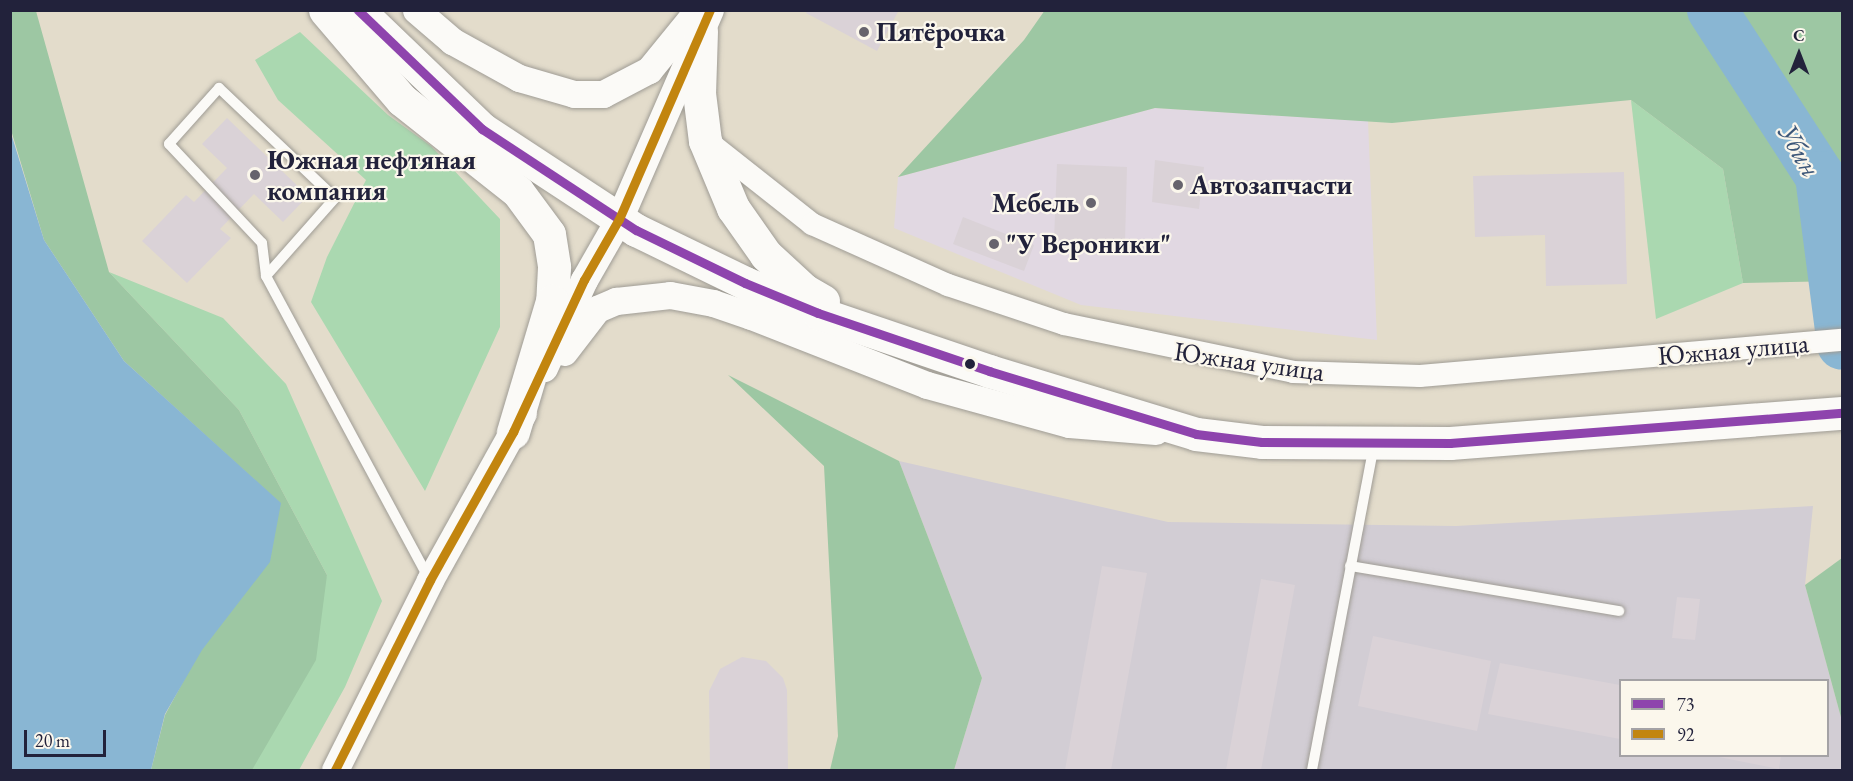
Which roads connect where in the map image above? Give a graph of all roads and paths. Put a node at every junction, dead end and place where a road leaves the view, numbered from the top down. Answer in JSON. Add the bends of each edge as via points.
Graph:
{"nodes":[{"id":1,"x":325,"y":10,"type":"edge"},
{"id":2,"x":358,"y":10,"type":"edge"},
{"id":3,"x":416,"y":10,"type":"edge"},
{"id":4,"x":703,"y":17,"type":"edge"},
{"id":5,"x":705,"y":141,"type":"junction"},
{"id":6,"x":619,"y":219,"type":"junction"},
{"id":7,"x":266,"y":276,"type":"junction"},
{"id":8,"x":877,"y":330,"type":"junction"},
{"id":9,"x":1842,"y":340,"type":"edge"},
{"id":10,"x":530,"y":399,"type":"junction"},
{"id":11,"x":1842,"y":414,"type":"edge"},
{"id":12,"x":513,"y":432,"type":"junction"},
{"id":13,"x":1196,"y":434,"type":"junction"},
{"id":14,"x":1375,"y":443,"type":"junction"},
{"id":15,"x":1350,"y":566,"type":"junction"},
{"id":16,"x":430,"y":580,"type":"junction"},
{"id":17,"x":1619,"y":611,"type":"dead end"},
{"id":18,"x":334,"y":771,"type":"edge"},
{"id":19,"x":1312,"y":771,"type":"edge"}],
"edges":[{"from":1,"to":12,"type":"highway","via":[[402,100],[518,192],[549,234],[554,267],[552,301]]},
{"from":2,"to":6,"type":"highway","via":[[482,129]]},
{"from":3,"to":4,"type":"street","via":[[452,41],[519,78],[574,94],[603,94],[649,70]]},
{"from":4,"to":5,"type":"highway","via":[[699,93]]},
{"from":4,"to":6,"type":"street"},
{"from":5,"to":8,"type":"highway","via":[[733,208],[766,255],[804,290]]},
{"from":5,"to":9,"type":"street","name":"Южная улица","via":[[812,224],[948,285],[1064,324],[1293,372],[1420,376]]},
{"from":6,"to":8,"type":"highway","via":[[745,283]]},
{"from":6,"to":10,"type":"street","via":[[584,280]]},
{"from":7,"to":7,"type":"lane","via":[[335,198],[219,88],[169,144],[262,243]]},
{"from":7,"to":16,"type":"lane"},
{"from":8,"to":13,"type":"highway","via":[[989,371]]},
{"from":10,"to":12,"type":"street"},
{"from":10,"to":13,"type":"street","via":[[597,309],[616,301],[670,295],[732,309],[927,385],[1069,424]]},
{"from":11,"to":14,"type":"highway","via":[[1450,443]]},
{"from":12,"to":16,"type":"street"},
{"from":13,"to":14,"type":"highway","via":[[1262,442]]},
{"from":14,"to":15,"type":"lane"},
{"from":15,"to":17,"type":"lane"},
{"from":15,"to":19,"type":"lane"},
{"from":16,"to":18,"type":"street"}]}
